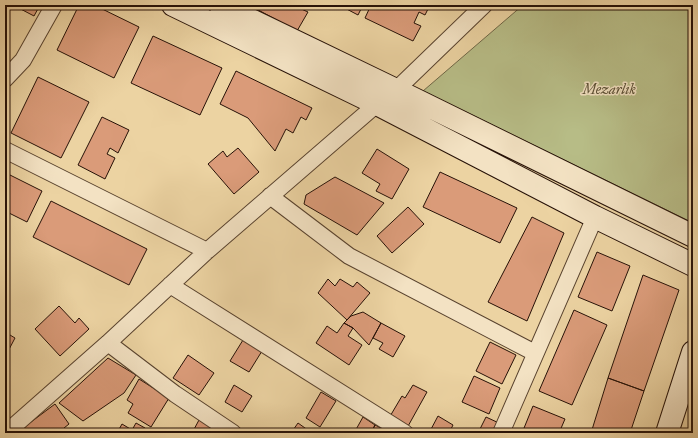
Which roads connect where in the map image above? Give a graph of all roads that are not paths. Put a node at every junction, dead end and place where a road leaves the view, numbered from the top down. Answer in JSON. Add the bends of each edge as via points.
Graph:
{"nodes":[{"id":1,"x":54,"y":5,"type":"edge"},
{"id":2,"x":173,"y":5,"type":"edge"},
{"id":3,"x":220,"y":5,"type":"edge"},
{"id":4,"x":484,"y":5,"type":"edge"},
{"id":5,"x":5,"y":79,"type":"edge"},
{"id":6,"x":396,"y":90,"type":"junction"},
{"id":7,"x":377,"y":104,"type":"junction"},
{"id":8,"x":5,"y":150,"type":"edge"},
{"id":9,"x":270,"y":196,"type":"junction"},
{"id":10,"x":594,"y":217,"type":"junction"},
{"id":11,"x":693,"y":236,"type":"edge"},
{"id":12,"x":207,"y":251,"type":"junction"},
{"id":13,"x":693,"y":266,"type":"edge"},
{"id":14,"x":170,"y":285,"type":"junction"},
{"id":15,"x":108,"y":343,"type":"junction"},
{"id":16,"x":693,"y":352,"type":"edge"},
{"id":17,"x":535,"y":353,"type":"junction"},
{"id":18,"x":6,"y":433,"type":"edge"},
{"id":19,"x":233,"y":433,"type":"edge"},
{"id":20,"x":405,"y":433,"type":"edge"},
{"id":21,"x":501,"y":433,"type":"edge"},
{"id":22,"x":667,"y":433,"type":"edge"}],
"edges":[{"from":1,"to":5,"type":"street","via":[[23,60]]},
{"from":2,"to":7,"type":"main road"},
{"from":3,"to":6,"type":"main road"},
{"from":4,"to":6,"type":"street"},
{"from":6,"to":11,"type":"main road"},
{"from":7,"to":9,"type":"street"},
{"from":7,"to":10,"type":"main road"},
{"from":8,"to":12,"type":"street"},
{"from":9,"to":12,"type":"street"},
{"from":9,"to":17,"type":"street","via":[[348,256]]},
{"from":10,"to":13,"type":"main road"},
{"from":10,"to":17,"type":"street"},
{"from":12,"to":14,"type":"street"},
{"from":14,"to":15,"type":"street"},
{"from":14,"to":20,"type":"street"},
{"from":15,"to":18,"type":"street"},
{"from":15,"to":19,"type":"street","via":[[175,394]]},
{"from":16,"to":22,"type":"main road"},
{"from":17,"to":21,"type":"street"}]}
